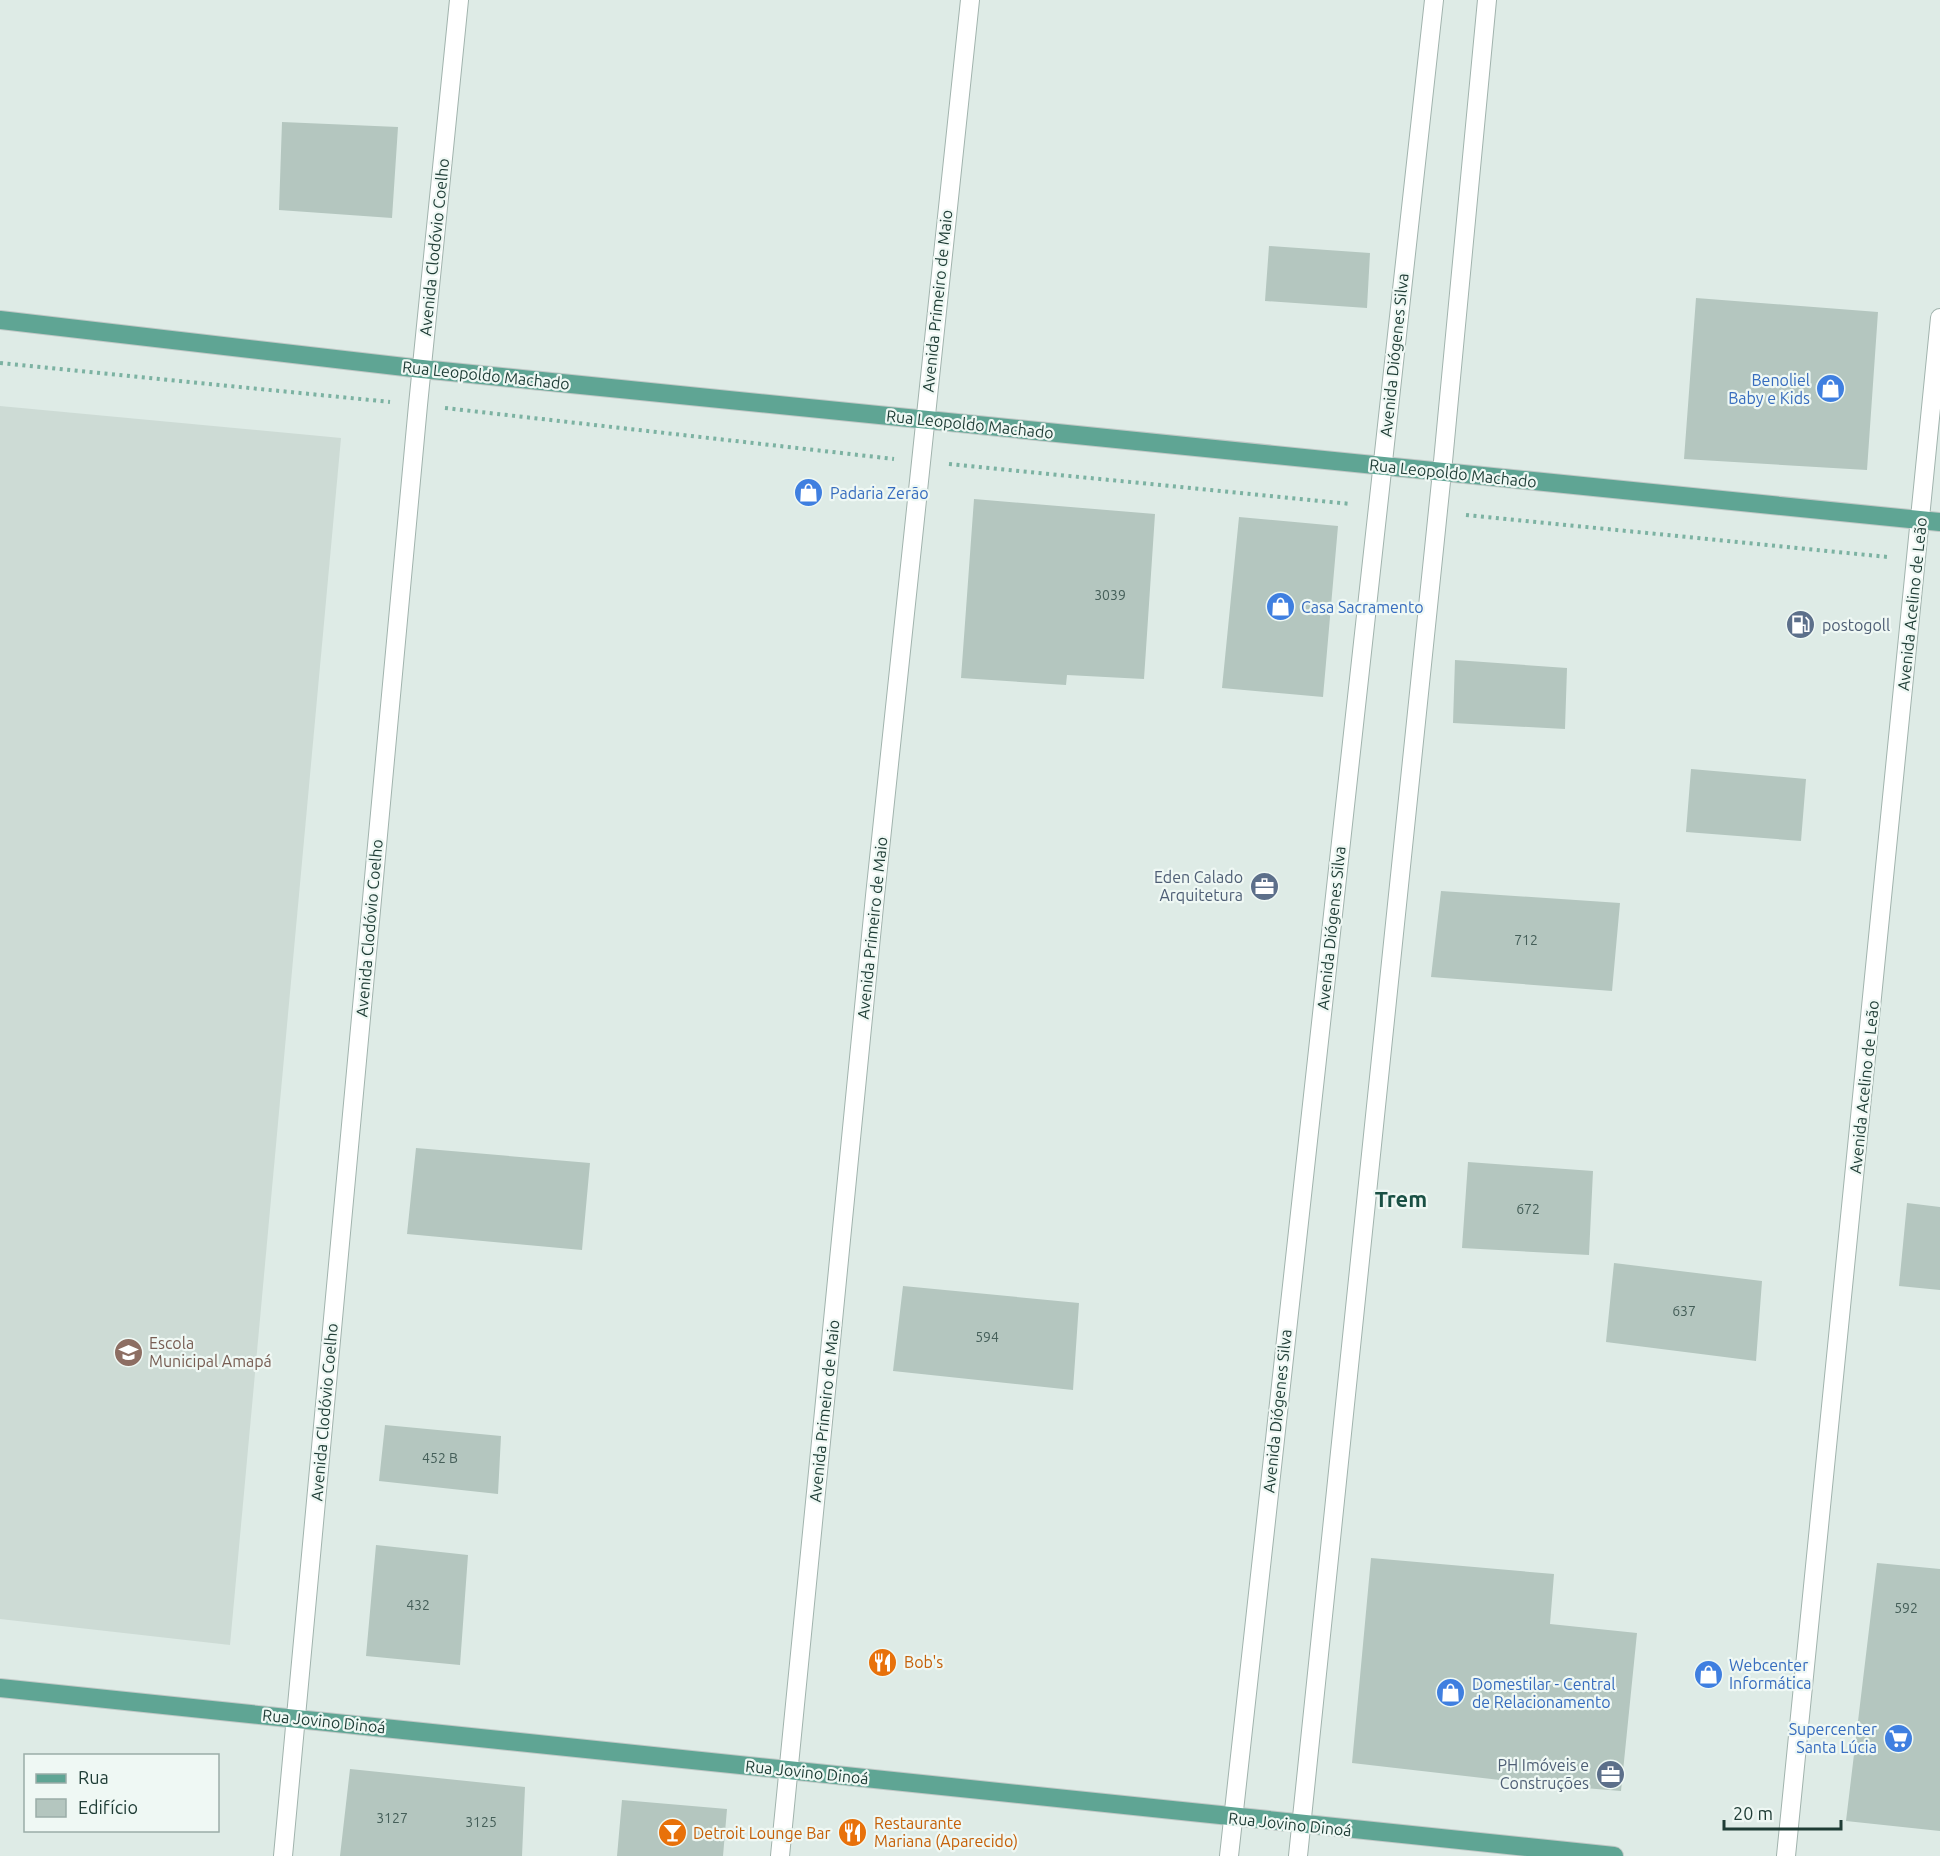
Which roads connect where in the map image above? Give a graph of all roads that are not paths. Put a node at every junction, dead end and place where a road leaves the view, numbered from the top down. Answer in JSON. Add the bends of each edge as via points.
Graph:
{"nodes":[{"id":1,"x":459,"y":0,"type":"edge"},
{"id":2,"x":970,"y":0,"type":"edge"},
{"id":3,"x":1434,"y":0,"type":"edge"},
{"id":4,"x":1487,"y":0,"type":"edge"},
{"id":5,"x":1940,"y":318,"type":"edge"},
{"id":6,"x":0,"y":320,"type":"edge"},
{"id":7,"x":422,"y":369,"type":"junction"},
{"id":8,"x":925,"y":419,"type":"junction"},
{"id":9,"x":1382,"y":466,"type":"junction"},
{"id":10,"x":1442,"y":472,"type":"junction"},
{"id":11,"x":1921,"y":520,"type":"junction"},
{"id":12,"x":1940,"y":522,"type":"edge"},
{"id":13,"x":0,"y":1688,"type":"edge"},
{"id":14,"x":296,"y":1718,"type":"junction"},
{"id":15,"x":788,"y":1770,"type":"junction"},
{"id":16,"x":1233,"y":1818,"type":"junction"},
{"id":17,"x":1301,"y":1825,"type":"junction"},
{"id":18,"x":283,"y":1856,"type":"edge"},
{"id":19,"x":780,"y":1856,"type":"edge"},
{"id":20,"x":1229,"y":1856,"type":"edge"},
{"id":21,"x":1298,"y":1856,"type":"edge"},
{"id":22,"x":1614,"y":1856,"type":"edge"},
{"id":23,"x":1786,"y":1856,"type":"edge"}],
"edges":[{"from":1,"to":7,"type":"street","name":"Avenida Clodóvio Coelho"},
{"from":2,"to":8,"type":"street","name":"Avenida Primeiro de Maio"},
{"from":3,"to":9,"type":"street","name":"Avenida Diógenes Silva"},
{"from":4,"to":10,"type":"street"},
{"from":5,"to":11,"type":"street","name":"Avenida Acelino de Leão"},
{"from":6,"to":7,"type":"main road","name":"Rua Leopoldo Machado"},
{"from":7,"to":8,"type":"main road","name":"Rua Leopoldo Machado"},
{"from":7,"to":14,"type":"street","name":"Avenida Clodóvio Coelho"},
{"from":8,"to":9,"type":"main road","name":"Rua Leopoldo Machado"},
{"from":8,"to":15,"type":"street","name":"Avenida Primeiro de Maio"},
{"from":9,"to":10,"type":"main road","name":"Rua Leopoldo Machado"},
{"from":9,"to":16,"type":"street","name":"Avenida Diógenes Silva"},
{"from":10,"to":11,"type":"main road","name":"Rua Leopoldo Machado"},
{"from":10,"to":17,"type":"street"},
{"from":11,"to":12,"type":"main road","name":"Rua Leopoldo Machado"},
{"from":11,"to":23,"type":"street","name":"Avenida Acelino de Leão"},
{"from":13,"to":14,"type":"main road","name":"Rua Jovino Dinoá"},
{"from":14,"to":15,"type":"main road","name":"Rua Jovino Dinoá"},
{"from":14,"to":18,"type":"street","name":"Avenida Clodóvio Coelho"},
{"from":15,"to":16,"type":"main road","name":"Rua Jovino Dinoá"},
{"from":15,"to":19,"type":"street","name":"Avenida Primeiro de Maio"},
{"from":16,"to":17,"type":"main road","name":"Rua Jovino Dinoá"},
{"from":16,"to":20,"type":"street","name":"Avenida Diógenes Silva"},
{"from":17,"to":21,"type":"street"},
{"from":17,"to":22,"type":"main road","name":"Rua Jovino Dinoá"}]}
